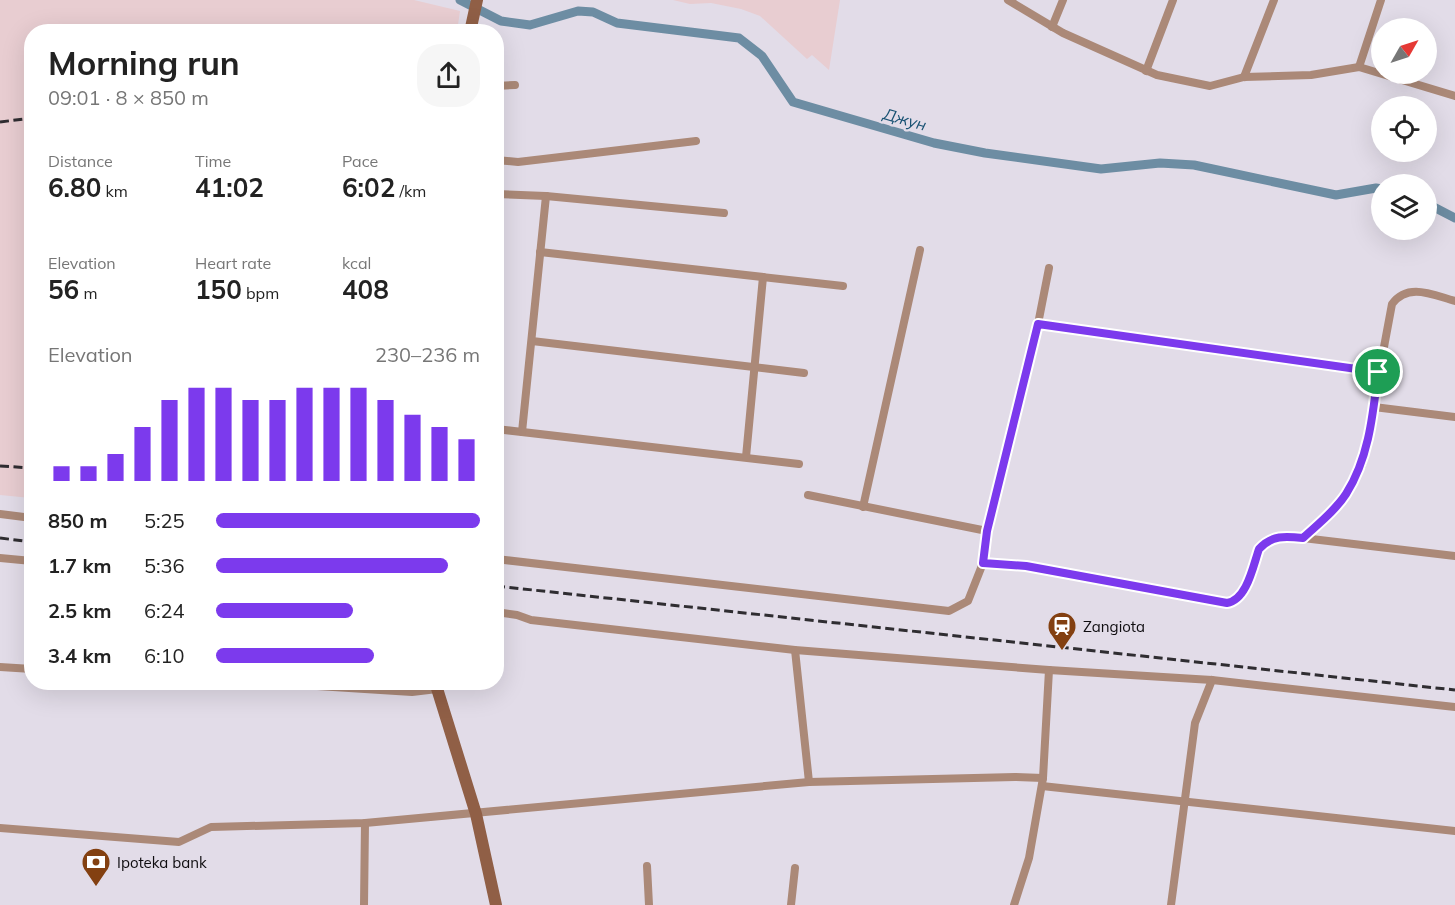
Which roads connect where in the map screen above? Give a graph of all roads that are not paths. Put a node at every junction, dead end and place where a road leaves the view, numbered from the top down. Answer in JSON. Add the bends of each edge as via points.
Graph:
{"nodes":[{"id":1,"x":477,"y":0,"type":"edge"},
{"id":2,"x":1008,"y":0,"type":"edge"},
{"id":3,"x":1063,"y":0,"type":"edge"},
{"id":4,"x":1173,"y":0,"type":"edge"},
{"id":5,"x":1274,"y":0,"type":"edge"},
{"id":6,"x":1381,"y":0,"type":"edge"},
{"id":7,"x":472,"y":24,"type":"edge"},
{"id":8,"x":1052,"y":27,"type":"junction"},
{"id":9,"x":1359,"y":68,"type":"junction"},
{"id":10,"x":1146,"y":70,"type":"junction"},
{"id":11,"x":1244,"y":77,"type":"junction"},
{"id":12,"x":515,"y":85,"type":"dead end"},
{"id":13,"x":504,"y":86,"type":"edge"},
{"id":14,"x":1455,"y":96,"type":"edge"},
{"id":15,"x":696,"y":141,"type":"dead end"},
{"id":16,"x":504,"y":161,"type":"edge"},
{"id":17,"x":504,"y":194,"type":"edge"},
{"id":18,"x":546,"y":196,"type":"junction"},
{"id":19,"x":724,"y":213,"type":"dead end"},
{"id":20,"x":920,"y":249,"type":"dead end"},
{"id":21,"x":540,"y":252,"type":"junction"},
{"id":22,"x":1049,"y":268,"type":"dead end"},
{"id":23,"x":763,"y":277,"type":"junction"},
{"id":24,"x":843,"y":286,"type":"dead end"},
{"id":25,"x":1455,"y":301,"type":"edge"},
{"id":26,"x":1038,"y":324,"type":"junction"},
{"id":27,"x":532,"y":341,"type":"junction"},
{"id":28,"x":756,"y":366,"type":"junction"},
{"id":29,"x":1378,"y":372,"type":"junction"},
{"id":30,"x":804,"y":373,"type":"dead end"},
{"id":31,"x":1374,"y":406,"type":"junction"},
{"id":32,"x":1455,"y":417,"type":"edge"},
{"id":33,"x":504,"y":430,"type":"edge"},
{"id":34,"x":522,"y":432,"type":"junction"},
{"id":35,"x":746,"y":457,"type":"junction"},
{"id":36,"x":799,"y":464,"type":"dead end"},
{"id":37,"x":808,"y":495,"type":"dead end"},
{"id":38,"x":863,"y":507,"type":"junction"},
{"id":39,"x":0,"y":514,"type":"edge"},
{"id":40,"x":24,"y":517,"type":"edge"},
{"id":41,"x":987,"y":531,"type":"junction"},
{"id":42,"x":1303,"y":538,"type":"junction"},
{"id":43,"x":1455,"y":556,"type":"edge"},
{"id":44,"x":0,"y":558,"type":"edge"},
{"id":45,"x":24,"y":560,"type":"edge"},
{"id":46,"x":504,"y":560,"type":"edge"},
{"id":47,"x":983,"y":563,"type":"junction"},
{"id":48,"x":504,"y":613,"type":"edge"},
{"id":49,"x":795,"y":650,"type":"junction"},
{"id":50,"x":0,"y":667,"type":"edge"},
{"id":51,"x":24,"y":668,"type":"edge"},
{"id":52,"x":1049,"y":670,"type":"junction"},
{"id":53,"x":1212,"y":680,"type":"junction"},
{"id":54,"x":380,"y":690,"type":"edge"},
{"id":55,"x":420,"y":690,"type":"edge"},
{"id":56,"x":440,"y":690,"type":"edge"},
{"id":57,"x":1455,"y":707,"type":"edge"},
{"id":58,"x":809,"y":782,"type":"junction"},
{"id":59,"x":1042,"y":782,"type":"junction"},
{"id":60,"x":1185,"y":802,"type":"junction"},
{"id":61,"x":476,"y":814,"type":"junction"},
{"id":62,"x":365,"y":823,"type":"junction"},
{"id":63,"x":0,"y":828,"type":"edge"},
{"id":64,"x":1455,"y":831,"type":"edge"},
{"id":65,"x":647,"y":866,"type":"dead end"},
{"id":66,"x":795,"y":868,"type":"dead end"},
{"id":67,"x":364,"y":905,"type":"edge"},
{"id":68,"x":496,"y":905,"type":"edge"},
{"id":69,"x":649,"y":905,"type":"edge"},
{"id":70,"x":791,"y":905,"type":"edge"},
{"id":71,"x":1014,"y":905,"type":"edge"},
{"id":72,"x":1171,"y":905,"type":"edge"}],
"edges":[{"from":1,"to":7,"type":"main road"},
{"from":2,"to":8,"type":"street"},
{"from":3,"to":8,"type":"street"},
{"from":4,"to":10,"type":"street"},
{"from":5,"to":11,"type":"street"},
{"from":6,"to":9,"type":"street"},
{"from":8,"to":10,"type":"street"},
{"from":9,"to":11,"type":"street","via":[[1311,75]]},
{"from":9,"to":14,"type":"street"},
{"from":10,"to":11,"type":"street","via":[[1210,86]]},
{"from":12,"to":13,"type":"street"},
{"from":15,"to":16,"type":"street"},
{"from":17,"to":18,"type":"street"},
{"from":18,"to":19,"type":"street"},
{"from":18,"to":21,"type":"street"},
{"from":20,"to":38,"type":"street"},
{"from":21,"to":23,"type":"street"},
{"from":21,"to":27,"type":"street"},
{"from":22,"to":26,"type":"street"},
{"from":23,"to":24,"type":"street"},
{"from":23,"to":28,"type":"street"},
{"from":25,"to":29,"type":"street","via":[[1413,290],[1396,298]]},
{"from":26,"to":29,"type":"street"},
{"from":26,"to":41,"type":"street"},
{"from":27,"to":28,"type":"street"},
{"from":27,"to":34,"type":"street"},
{"from":28,"to":30,"type":"street"},
{"from":28,"to":35,"type":"street"},
{"from":29,"to":31,"type":"street"},
{"from":31,"to":32,"type":"street"},
{"from":31,"to":42,"type":"street","via":[[1362,465],[1345,496]]},
{"from":33,"to":34,"type":"street"},
{"from":34,"to":35,"type":"street"},
{"from":35,"to":36,"type":"street"},
{"from":37,"to":38,"type":"street"},
{"from":38,"to":41,"type":"street"},
{"from":39,"to":40,"type":"street"},
{"from":41,"to":47,"type":"street"},
{"from":42,"to":43,"type":"street"},
{"from":42,"to":47,"type":"street","via":[[1284,535],[1264,544],[1243,592],[1227,603],[1026,566]]},
{"from":44,"to":45,"type":"street"},
{"from":46,"to":47,"type":"street","via":[[949,611],[968,601]]},
{"from":48,"to":49,"type":"street","via":[[531,620]]},
{"from":49,"to":52,"type":"street"},
{"from":49,"to":58,"type":"street"},
{"from":50,"to":51,"type":"street"},
{"from":52,"to":53,"type":"street"},
{"from":52,"to":59,"type":"street"},
{"from":53,"to":57,"type":"street"},
{"from":53,"to":60,"type":"street","via":[[1195,723]]},
{"from":54,"to":55,"type":"street"},
{"from":56,"to":61,"type":"main road"},
{"from":58,"to":59,"type":"street","via":[[1015,777]]},
{"from":58,"to":61,"type":"street"},
{"from":59,"to":60,"type":"street"},
{"from":59,"to":71,"type":"street","via":[[1029,858]]},
{"from":60,"to":64,"type":"street"},
{"from":60,"to":72,"type":"street"},
{"from":61,"to":62,"type":"street"},
{"from":61,"to":68,"type":"main road"},
{"from":62,"to":63,"type":"street","via":[[211,827],[178,842]]},
{"from":62,"to":67,"type":"street"},
{"from":65,"to":69,"type":"street"},
{"from":66,"to":70,"type":"street"}]}
